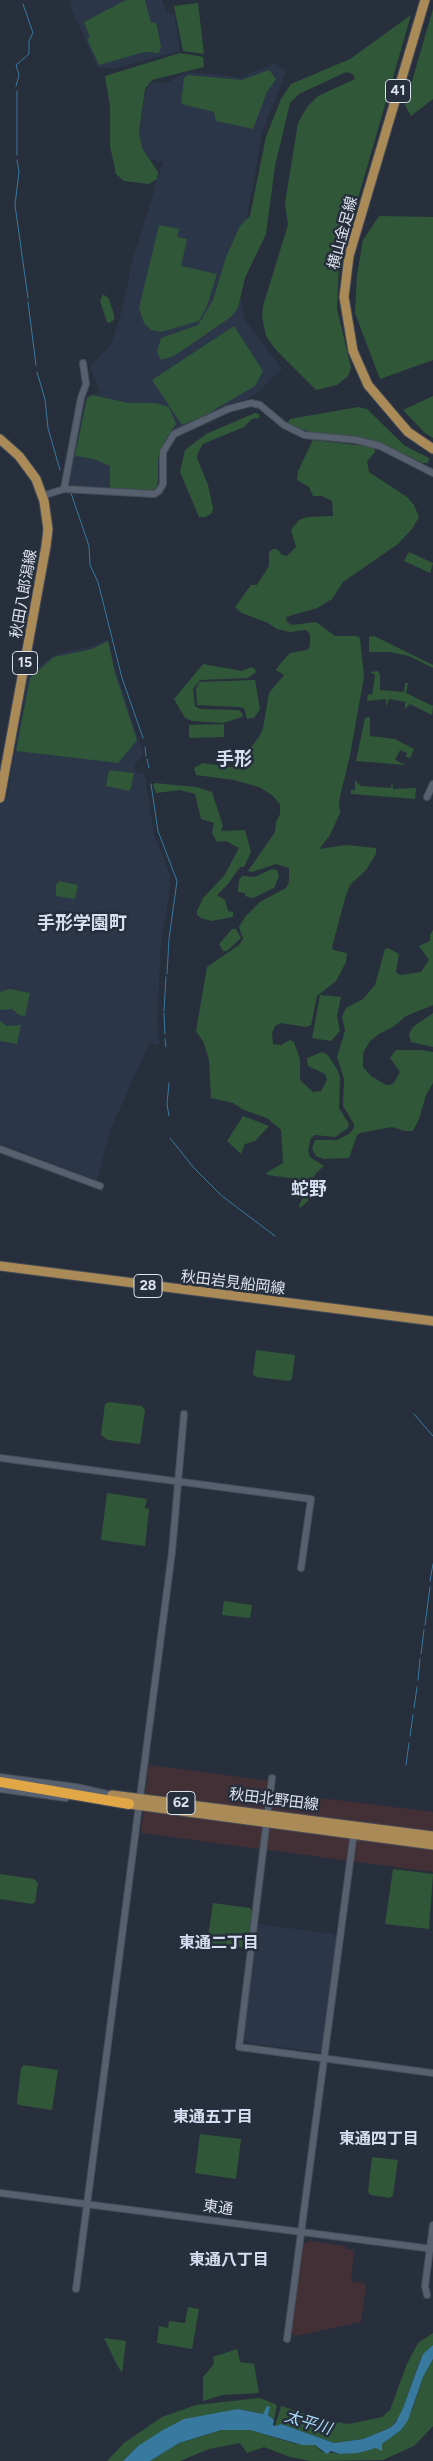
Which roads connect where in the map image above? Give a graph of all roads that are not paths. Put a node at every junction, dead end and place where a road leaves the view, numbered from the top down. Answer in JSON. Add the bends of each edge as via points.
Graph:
{"nodes":[{"id":1,"x":426,"y":0,"type":"edge"},
{"id":2,"x":83,"y":364,"type":"dead end"},
{"id":3,"x":0,"y":438,"type":"edge"},
{"id":4,"x":433,"y":450,"type":"edge"},
{"id":5,"x":433,"y":473,"type":"edge"},
{"id":6,"x":64,"y":490,"type":"junction"},
{"id":7,"x":42,"y":496,"type":"junction"},
{"id":8,"x":433,"y":784,"type":"edge"},
{"id":9,"x":427,"y":797,"type":"dead end"},
{"id":10,"x":0,"y":798,"type":"edge"},
{"id":11,"x":0,"y":1148,"type":"edge"},
{"id":12,"x":100,"y":1186,"type":"dead end"},
{"id":13,"x":0,"y":1266,"type":"edge"},
{"id":14,"x":433,"y":1321,"type":"edge"},
{"id":15,"x":184,"y":1414,"type":"dead end"},
{"id":16,"x":0,"y":1458,"type":"edge"},
{"id":17,"x":177,"y":1481,"type":"junction"},
{"id":18,"x":301,"y":1568,"type":"dead end"},
{"id":19,"x":0,"y":1777,"type":"edge"},
{"id":20,"x":272,"y":1778,"type":"dead end"},
{"id":21,"x":0,"y":1782,"type":"edge"},
{"id":22,"x":0,"y":1790,"type":"edge"},
{"id":23,"x":74,"y":1794,"type":"junction"},
{"id":24,"x":112,"y":1794,"type":"junction"},
{"id":25,"x":136,"y":1803,"type":"junction"},
{"id":26,"x":267,"y":1818,"type":"junction"},
{"id":27,"x":354,"y":1829,"type":"junction"},
{"id":28,"x":433,"y":1836,"type":"edge"},
{"id":29,"x":433,"y":1845,"type":"edge"},
{"id":30,"x":323,"y":2058,"type":"junction"},
{"id":31,"x":433,"y":2073,"type":"edge"},
{"id":32,"x":0,"y":2192,"type":"edge"},
{"id":33,"x":88,"y":2204,"type":"junction"},
{"id":34,"x":433,"y":2225,"type":"edge"},
{"id":35,"x":301,"y":2232,"type":"junction"},
{"id":36,"x":431,"y":2249,"type":"edge"},
{"id":37,"x":76,"y":2289,"type":"dead end"},
{"id":38,"x":427,"y":2295,"type":"dead end"},
{"id":39,"x":287,"y":2339,"type":"dead end"}],
"edges":[{"from":1,"to":4,"type":"main road","name":"横山金足線","number":"41","via":[[345,276],[344,298],[353,351],[368,384],[408,432]]},
{"from":2,"to":6,"type":"street","via":[[86,384]]},
{"from":3,"to":7,"type":"main road","name":"秋田八郎潟線","number":"15","via":[[24,461]]},
{"from":5,"to":6,"type":"street","via":[[380,446],[356,440],[304,435],[284,425],[260,405],[251,403],[228,409],[174,434],[163,452],[162,489],[154,494]]},
{"from":6,"to":7,"type":"street"},
{"from":7,"to":10,"type":"main road","name":"秋田八郎潟線","number":"15","via":[[47,518],[46,546]]},
{"from":8,"to":9,"type":"street"},
{"from":11,"to":12,"type":"street"},
{"from":13,"to":14,"type":"main road","name":"秋田岩見船岡線","number":"28"},
{"from":15,"to":17,"type":"street"},
{"from":16,"to":17,"type":"street"},
{"from":17,"to":18,"type":"street","via":[[311,1499]]},
{"from":17,"to":25,"type":"street","via":[[172,1552]]},
{"from":19,"to":24,"type":"street"},
{"from":20,"to":26,"type":"street"},
{"from":21,"to":23,"type":"highway","number":"62"},
{"from":22,"to":25,"type":"street"},
{"from":23,"to":24,"type":"highway","number":"62"},
{"from":23,"to":25,"type":"highway","number":"62"},
{"from":24,"to":25,"type":"main road","name":"秋田北野田線","number":"62"},
{"from":25,"to":26,"type":"main road","name":"秋田北野田線","number":"62"},
{"from":25,"to":33,"type":"street"},
{"from":26,"to":27,"type":"main road","name":"秋田北野田線","number":"62"},
{"from":26,"to":30,"type":"street","via":[[239,2047]]},
{"from":27,"to":28,"type":"main road","name":"秋田北野田線","number":"62"},
{"from":27,"to":29,"type":"main road","name":"秋田北野田線","number":"62"},
{"from":27,"to":30,"type":"street"},
{"from":30,"to":31,"type":"street"},
{"from":30,"to":35,"type":"street"},
{"from":32,"to":33,"type":"street","name":"東通"},
{"from":33,"to":35,"type":"street","name":"東通"},
{"from":33,"to":37,"type":"street"},
{"from":34,"to":36,"type":"street"},
{"from":35,"to":36,"type":"street","name":"東通"},
{"from":35,"to":39,"type":"street"},
{"from":36,"to":38,"type":"street","via":[[425,2286]]}]}
